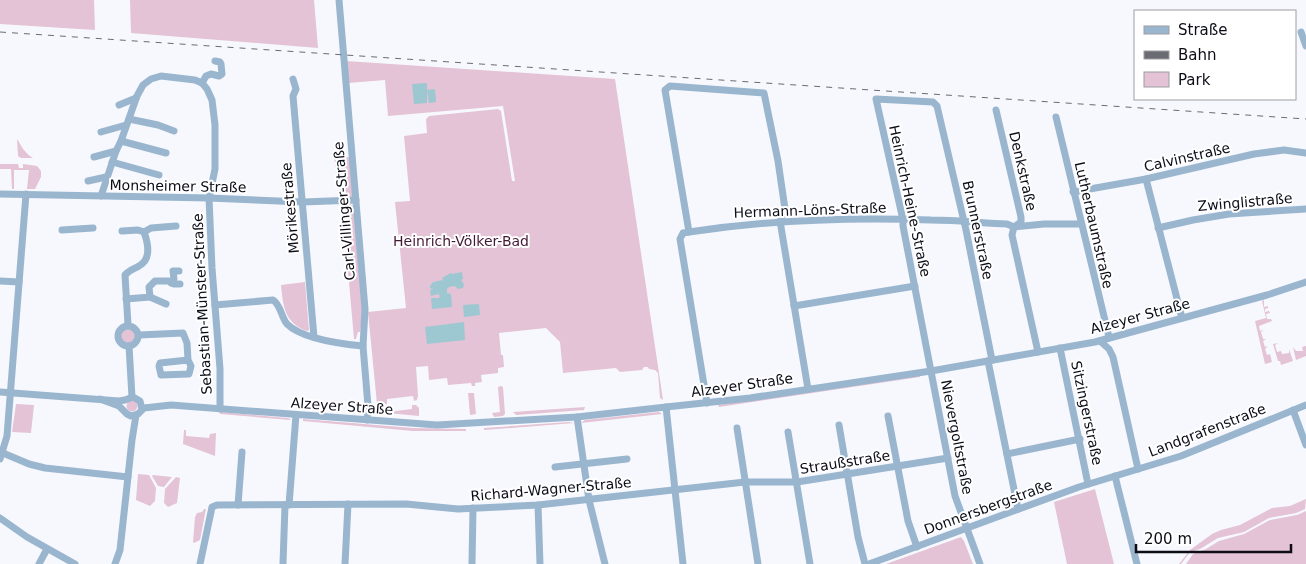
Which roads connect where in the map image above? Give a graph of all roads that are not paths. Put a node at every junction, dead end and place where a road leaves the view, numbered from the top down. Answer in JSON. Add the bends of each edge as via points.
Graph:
{"nodes":[{"id":1,"x":339,"y":0,"type":"edge"},
{"id":2,"x":1301,"y":32,"type":"dead end"},
{"id":3,"x":1306,"y":46,"type":"edge"},
{"id":4,"x":215,"y":61,"type":"dead end"},
{"id":5,"x":293,"y":78,"type":"dead end"},
{"id":6,"x":202,"y":83,"type":"junction"},
{"id":7,"x":136,"y":98,"type":"junction"},
{"id":8,"x":119,"y":105,"type":"dead end"},
{"id":9,"x":937,"y":106,"type":"joint"},
{"id":10,"x":996,"y":110,"type":"dead end"},
{"id":11,"x":1056,"y":117,"type":"dead end"},
{"id":12,"x":128,"y":122,"type":"junction"},
{"id":13,"x":174,"y":131,"type":"dead end"},
{"id":14,"x":101,"y":132,"type":"dead end"},
{"id":15,"x":121,"y":141,"type":"junction"},
{"id":16,"x":116,"y":151,"type":"junction"},
{"id":17,"x":166,"y":153,"type":"dead end"},
{"id":18,"x":1306,"y":153,"type":"edge"},
{"id":19,"x":94,"y":157,"type":"dead end"},
{"id":20,"x":112,"y":162,"type":"junction"},
{"id":21,"x":159,"y":175,"type":"dead end"},
{"id":22,"x":106,"y":177,"type":"junction"},
{"id":23,"x":1146,"y":179,"type":"junction"},
{"id":24,"x":88,"y":181,"type":"dead end"},
{"id":25,"x":1073,"y":192,"type":"junction"},
{"id":26,"x":0,"y":194,"type":"edge"},
{"id":27,"x":26,"y":194,"type":"junction"},
{"id":28,"x":101,"y":196,"type":"junction"},
{"id":29,"x":209,"y":198,"type":"junction"},
{"id":30,"x":356,"y":200,"type":"junction"},
{"id":31,"x":303,"y":202,"type":"junction"},
{"id":32,"x":1306,"y":209,"type":"edge"},
{"id":33,"x":903,"y":220,"type":"junction"},
{"id":34,"x":780,"y":221,"type":"junction"},
{"id":35,"x":964,"y":222,"type":"junction"},
{"id":36,"x":1080,"y":224,"type":"junction"},
{"id":37,"x":176,"y":226,"type":"dead end"},
{"id":38,"x":1014,"y":227,"type":"junction"},
{"id":39,"x":93,"y":228,"type":"dead end"},
{"id":40,"x":1158,"y":228,"type":"junction"},
{"id":41,"x":62,"y":230,"type":"dead end"},
{"id":42,"x":122,"y":231,"type":"dead end"},
{"id":43,"x":144,"y":232,"type":"junction"},
{"id":44,"x":689,"y":232,"type":"junction"},
{"id":45,"x":179,"y":271,"type":"dead end"},
{"id":46,"x":0,"y":281,"type":"edge"},
{"id":47,"x":19,"y":282,"type":"junction"},
{"id":48,"x":171,"y":282,"type":"junction"},
{"id":49,"x":1306,"y":282,"type":"edge"},
{"id":50,"x":180,"y":284,"type":"dead end"},
{"id":51,"x":915,"y":286,"type":"junction"},
{"id":52,"x":150,"y":297,"type":"junction"},
{"id":53,"x":126,"y":299,"type":"junction"},
{"id":54,"x":166,"y":304,"type":"dead end"},
{"id":55,"x":215,"y":305,"type":"junction"},
{"id":56,"x":794,"y":306,"type":"junction"},
{"id":57,"x":1182,"y":318,"type":"junction"},
{"id":58,"x":128,"y":325,"type":"junction"},
{"id":59,"x":139,"y":335,"type":"junction"},
{"id":60,"x":314,"y":337,"type":"junction"},
{"id":61,"x":1109,"y":337,"type":"junction"},
{"id":62,"x":1100,"y":341,"type":"junction"},
{"id":63,"x":129,"y":346,"type":"junction"},
{"id":64,"x":363,"y":346,"type":"junction"},
{"id":65,"x":1060,"y":348,"type":"junction"},
{"id":66,"x":1038,"y":352,"type":"junction"},
{"id":67,"x":188,"y":360,"type":"dead end"},
{"id":68,"x":990,"y":360,"type":"junction"},
{"id":69,"x":931,"y":370,"type":"junction"},
{"id":70,"x":808,"y":389,"type":"junction"},
{"id":71,"x":0,"y":392,"type":"edge"},
{"id":72,"x":11,"y":393,"type":"junction"},
{"id":73,"x":126,"y":402,"type":"junction"},
{"id":74,"x":707,"y":403,"type":"junction"},
{"id":75,"x":1306,"y":404,"type":"edge"},
{"id":76,"x":141,"y":406,"type":"junction"},
{"id":77,"x":666,"y":408,"type":"junction"},
{"id":78,"x":220,"y":409,"type":"junction"},
{"id":79,"x":1293,"y":410,"type":"junction"},
{"id":80,"x":296,"y":415,"type":"junction"},
{"id":81,"x":133,"y":416,"type":"junction"},
{"id":82,"x":577,"y":416,"type":"junction"},
{"id":83,"x":888,"y":416,"type":"dead end"},
{"id":84,"x":367,"y":420,"type":"junction"},
{"id":85,"x":839,"y":425,"type":"dead end"},
{"id":86,"x":736,"y":428,"type":"dead end"},
{"id":87,"x":788,"y":432,"type":"dead end"},
{"id":88,"x":1080,"y":439,"type":"junction"},
{"id":89,"x":1306,"y":445,"type":"edge"},
{"id":90,"x":242,"y":452,"type":"dead end"},
{"id":91,"x":1007,"y":454,"type":"junction"},
{"id":92,"x":2,"y":456,"type":"edge"},
{"id":93,"x":948,"y":458,"type":"junction"},
{"id":94,"x":628,"y":459,"type":"dead end"},
{"id":95,"x":583,"y":464,"type":"junction"},
{"id":96,"x":898,"y":466,"type":"junction"},
{"id":97,"x":555,"y":467,"type":"dead end"},
{"id":98,"x":1138,"y":470,"type":"junction"},
{"id":99,"x":849,"y":475,"type":"junction"},
{"id":100,"x":1116,"y":476,"type":"junction"},
{"id":101,"x":128,"y":477,"type":"junction"},
{"id":102,"x":744,"y":482,"type":"junction"},
{"id":103,"x":797,"y":482,"type":"junction"},
{"id":104,"x":1088,"y":484,"type":"junction"},
{"id":105,"x":675,"y":490,"type":"junction"},
{"id":106,"x":589,"y":500,"type":"junction"},
{"id":107,"x":348,"y":504,"type":"junction"},
{"id":108,"x":238,"y":505,"type":"junction"},
{"id":109,"x":287,"y":505,"type":"junction"},
{"id":110,"x":538,"y":505,"type":"junction"},
{"id":111,"x":473,"y":508,"type":"junction"},
{"id":112,"x":1018,"y":509,"type":"junction"},
{"id":113,"x":0,"y":518,"type":"edge"},
{"id":114,"x":966,"y":528,"type":"junction"},
{"id":115,"x":917,"y":547,"type":"junction"},
{"id":116,"x":47,"y":549,"type":"junction"},
{"id":117,"x":39,"y":564,"type":"edge"},
{"id":118,"x":75,"y":564,"type":"edge"},
{"id":119,"x":115,"y":564,"type":"edge"},
{"id":120,"x":200,"y":564,"type":"edge"},
{"id":121,"x":283,"y":564,"type":"edge"},
{"id":122,"x":345,"y":564,"type":"edge"},
{"id":123,"x":472,"y":564,"type":"edge"},
{"id":124,"x":540,"y":564,"type":"edge"},
{"id":125,"x":605,"y":564,"type":"edge"},
{"id":126,"x":683,"y":564,"type":"edge"},
{"id":127,"x":758,"y":564,"type":"edge"},
{"id":128,"x":810,"y":564,"type":"edge"},
{"id":129,"x":865,"y":564,"type":"edge"},
{"id":130,"x":869,"y":564,"type":"edge"},
{"id":131,"x":980,"y":564,"type":"edge"},
{"id":132,"x":1136,"y":564,"type":"edge"}],
"edges":[{"from":1,"to":30,"type":"street","name":"Carl-Villinger-Straße"},
{"from":2,"to":3,"type":"street"},
{"from":4,"to":6,"type":"street","via":[[221,64],[221,75],[208,75]]},
{"from":5,"to":31,"type":"street","name":"Mörikestraße"},
{"from":6,"to":7,"type":"street","via":[[156,77],[143,85]]},
{"from":6,"to":29,"type":"street","name":"Sebastian-Münster-Straße","via":[[212,100],[215,125],[214,170]]},
{"from":7,"to":8,"type":"street"},
{"from":7,"to":12,"type":"street"},
{"from":9,"to":33,"type":"street","name":"Heinrich-Heine-Straße","via":[[933,102],[876,99]]},
{"from":9,"to":35,"type":"street","name":"Brunnerstraße"},
{"from":10,"to":38,"type":"street","name":"Denkstraße","via":[[1021,217],[1021,222]]},
{"from":11,"to":25,"type":"street","name":"Lutherbaumstraße"},
{"from":12,"to":13,"type":"street","via":[[158,125]]},
{"from":12,"to":14,"type":"street"},
{"from":12,"to":15,"type":"street"},
{"from":15,"to":16,"type":"street"},
{"from":15,"to":17,"type":"street"},
{"from":16,"to":19,"type":"street"},
{"from":16,"to":20,"type":"street"},
{"from":18,"to":23,"type":"street","name":"Calvinstraße","via":[[1284,150],[1254,154]]},
{"from":20,"to":21,"type":"street"},
{"from":20,"to":22,"type":"street"},
{"from":22,"to":24,"type":"street"},
{"from":22,"to":28,"type":"street"},
{"from":23,"to":25,"type":"street","name":"Calvinstraße"},
{"from":23,"to":40,"type":"street"},
{"from":25,"to":36,"type":"street","name":"Lutherbaumstraße"},
{"from":26,"to":27,"type":"street","name":"Monsheimer Straße"},
{"from":27,"to":28,"type":"street","name":"Monsheimer Straße"},
{"from":27,"to":47,"type":"street"},
{"from":28,"to":29,"type":"street","name":"Monsheimer Straße"},
{"from":29,"to":31,"type":"street","name":"Monsheimer Straße"},
{"from":29,"to":55,"type":"street","name":"Sebastian-Münster-Straße"},
{"from":30,"to":31,"type":"street","name":"Monsheimer Straße"},
{"from":30,"to":64,"type":"street","name":"Carl-Villinger-Straße","via":[[365,309]]},
{"from":31,"to":60,"type":"street","name":"Mörikestraße"},
{"from":32,"to":40,"type":"street","name":"Zwinglistraße","via":[[1229,214]]},
{"from":33,"to":34,"type":"street","name":"Hermann-Löns-Straße"},
{"from":33,"to":35,"type":"street","name":"Hermann-Löns-Straße"},
{"from":33,"to":51,"type":"street","name":"Heinrich-Heine-Straße"},
{"from":34,"to":44,"type":"street","name":"Hermann-Löns-Straße"},
{"from":34,"to":44,"type":"street","via":[[785,209],[764,93],[672,85],[665,90]]},
{"from":34,"to":56,"type":"street"},
{"from":35,"to":38,"type":"street","name":"Hermann-Löns-Straße"},
{"from":35,"to":68,"type":"street","name":"Brunnerstraße"},
{"from":36,"to":38,"type":"street","name":"Hermann-Löns-Straße"},
{"from":36,"to":61,"type":"street","name":"Lutherbaumstraße"},
{"from":37,"to":43,"type":"street","via":[[151,228]]},
{"from":38,"to":66,"type":"street","name":"Denkstraße","via":[[1012,235]]},
{"from":39,"to":41,"type":"street"},
{"from":40,"to":57,"type":"street"},
{"from":42,"to":43,"type":"street"},
{"from":43,"to":53,"type":"street","via":[[147,258],[125,275]]},
{"from":44,"to":74,"type":"street","via":[[682,233],[680,239]]},
{"from":45,"to":48,"type":"street","via":[[174,271]]},
{"from":46,"to":47,"type":"street"},
{"from":47,"to":72,"type":"street"},
{"from":48,"to":50,"type":"street"},
{"from":48,"to":52,"type":"street","via":[[155,281],[149,287]]},
{"from":49,"to":57,"type":"street","name":"Alzeyer Straße","via":[[1267,296]]},
{"from":51,"to":56,"type":"street"},
{"from":51,"to":69,"type":"street","name":"Heinrich-Heine-Straße"},
{"from":52,"to":53,"type":"street"},
{"from":52,"to":54,"type":"street"},
{"from":53,"to":58,"type":"street"},
{"from":55,"to":60,"type":"street","via":[[273,300],[290,326]]},
{"from":55,"to":78,"type":"street","name":"Sebastian-Münster-Straße"},
{"from":56,"to":70,"type":"street"},
{"from":57,"to":61,"type":"street","name":"Alzeyer Straße"},
{"from":58,"to":59,"type":"street"},
{"from":58,"to":63,"type":"street","via":[[121,328],[118,337],[121,343]]},
{"from":59,"to":63,"type":"street","via":[[136,343]]},
{"from":59,"to":67,"type":"street","via":[[183,333]]},
{"from":60,"to":64,"type":"street"},
{"from":61,"to":62,"type":"street","name":"Alzeyer Straße"},
{"from":62,"to":65,"type":"street","name":"Alzeyer Straße"},
{"from":62,"to":98,"type":"street","via":[[1113,357]]},
{"from":63,"to":73,"type":"street"},
{"from":64,"to":84,"type":"street","name":"Carl-Villinger-Straße"},
{"from":65,"to":66,"type":"street","name":"Alzeyer Straße"},
{"from":65,"to":88,"type":"street","name":"Sitzingerstraße"},
{"from":66,"to":68,"type":"street","name":"Alzeyer Straße"},
{"from":68,"to":69,"type":"street","name":"Alzeyer Straße"},
{"from":68,"to":91,"type":"street","name":"Brunnerstraße"},
{"from":69,"to":70,"type":"street","name":"Alzeyer Straße"},
{"from":69,"to":93,"type":"street","name":"Nievergoltstraße"},
{"from":70,"to":74,"type":"street","name":"Alzeyer Straße"},
{"from":71,"to":72,"type":"street"},
{"from":72,"to":73,"type":"street"},
{"from":72,"to":92,"type":"street"},
{"from":73,"to":76,"type":"street","via":[[138,399]]},
{"from":73,"to":81,"type":"street","via":[[125,413]]},
{"from":74,"to":77,"type":"street","name":"Alzeyer Straße"},
{"from":75,"to":79,"type":"street","name":"Landgrafenstraße"},
{"from":76,"to":78,"type":"street","name":"Alzeyer Straße","via":[[158,402]]},
{"from":76,"to":81,"type":"street"},
{"from":77,"to":82,"type":"street","name":"Alzeyer Straße"},
{"from":77,"to":105,"type":"street"},
{"from":78,"to":80,"type":"street","name":"Alzeyer Straße"},
{"from":79,"to":89,"type":"street"},
{"from":79,"to":98,"type":"street","name":"Landgrafenstraße","via":[[1202,448]]},
{"from":80,"to":84,"type":"street","name":"Alzeyer Straße"},
{"from":80,"to":109,"type":"street"},
{"from":81,"to":101,"type":"street"},
{"from":82,"to":84,"type":"street","name":"Alzeyer Straße","via":[[437,425]]},
{"from":82,"to":95,"type":"street"},
{"from":83,"to":96,"type":"street"},
{"from":85,"to":99,"type":"street"},
{"from":86,"to":102,"type":"street"},
{"from":87,"to":103,"type":"street"},
{"from":88,"to":91,"type":"street"},
{"from":88,"to":104,"type":"street","name":"Sitzingerstraße"},
{"from":90,"to":108,"type":"street"},
{"from":91,"to":112,"type":"street","name":"Brunnerstraße"},
{"from":92,"to":101,"type":"street","via":[[45,468]]},
{"from":93,"to":96,"type":"street","name":"Straußstraße"},
{"from":93,"to":114,"type":"street","name":"Nievergoltstraße","via":[[955,496]]},
{"from":94,"to":95,"type":"street"},
{"from":95,"to":97,"type":"street"},
{"from":95,"to":106,"type":"street"},
{"from":96,"to":99,"type":"street","name":"Straußstraße"},
{"from":96,"to":115,"type":"street","via":[[908,522]]},
{"from":98,"to":100,"type":"street","name":"Landgrafenstraße"},
{"from":99,"to":103,"type":"street","name":"Straußstraße"},
{"from":99,"to":129,"type":"street"},
{"from":100,"to":104,"type":"street","name":"Donnersbergstraße"},
{"from":100,"to":132,"type":"street"},
{"from":101,"to":119,"type":"street","via":[[120,550]]},
{"from":102,"to":103,"type":"street","name":"Straußstraße"},
{"from":102,"to":105,"type":"street","name":"Richard-Wagner-Straße"},
{"from":102,"to":127,"type":"street"},
{"from":103,"to":128,"type":"street"},
{"from":104,"to":112,"type":"street","name":"Donnersbergstraße"},
{"from":105,"to":106,"type":"street","name":"Richard-Wagner-Straße"},
{"from":105,"to":126,"type":"street"},
{"from":106,"to":110,"type":"street","name":"Richard-Wagner-Straße"},
{"from":106,"to":125,"type":"street"},
{"from":107,"to":109,"type":"street","name":"Richard-Wagner-Straße"},
{"from":107,"to":111,"type":"street","name":"Richard-Wagner-Straße"},
{"from":107,"to":122,"type":"street"},
{"from":108,"to":109,"type":"street","name":"Richard-Wagner-Straße"},
{"from":108,"to":120,"type":"street","name":"Richard-Wagner-Straße","via":[[212,507]]},
{"from":109,"to":121,"type":"street"},
{"from":110,"to":111,"type":"street","name":"Richard-Wagner-Straße"},
{"from":110,"to":124,"type":"street"},
{"from":111,"to":123,"type":"street"},
{"from":112,"to":114,"type":"street","name":"Donnersbergstraße"},
{"from":113,"to":116,"type":"street"},
{"from":114,"to":115,"type":"street","name":"Donnersbergstraße"},
{"from":114,"to":131,"type":"street","name":"Nievergoltstraße"},
{"from":115,"to":130,"type":"street","name":"Donnersbergstraße"},
{"from":116,"to":117,"type":"street"},
{"from":116,"to":118,"type":"street"}]}
